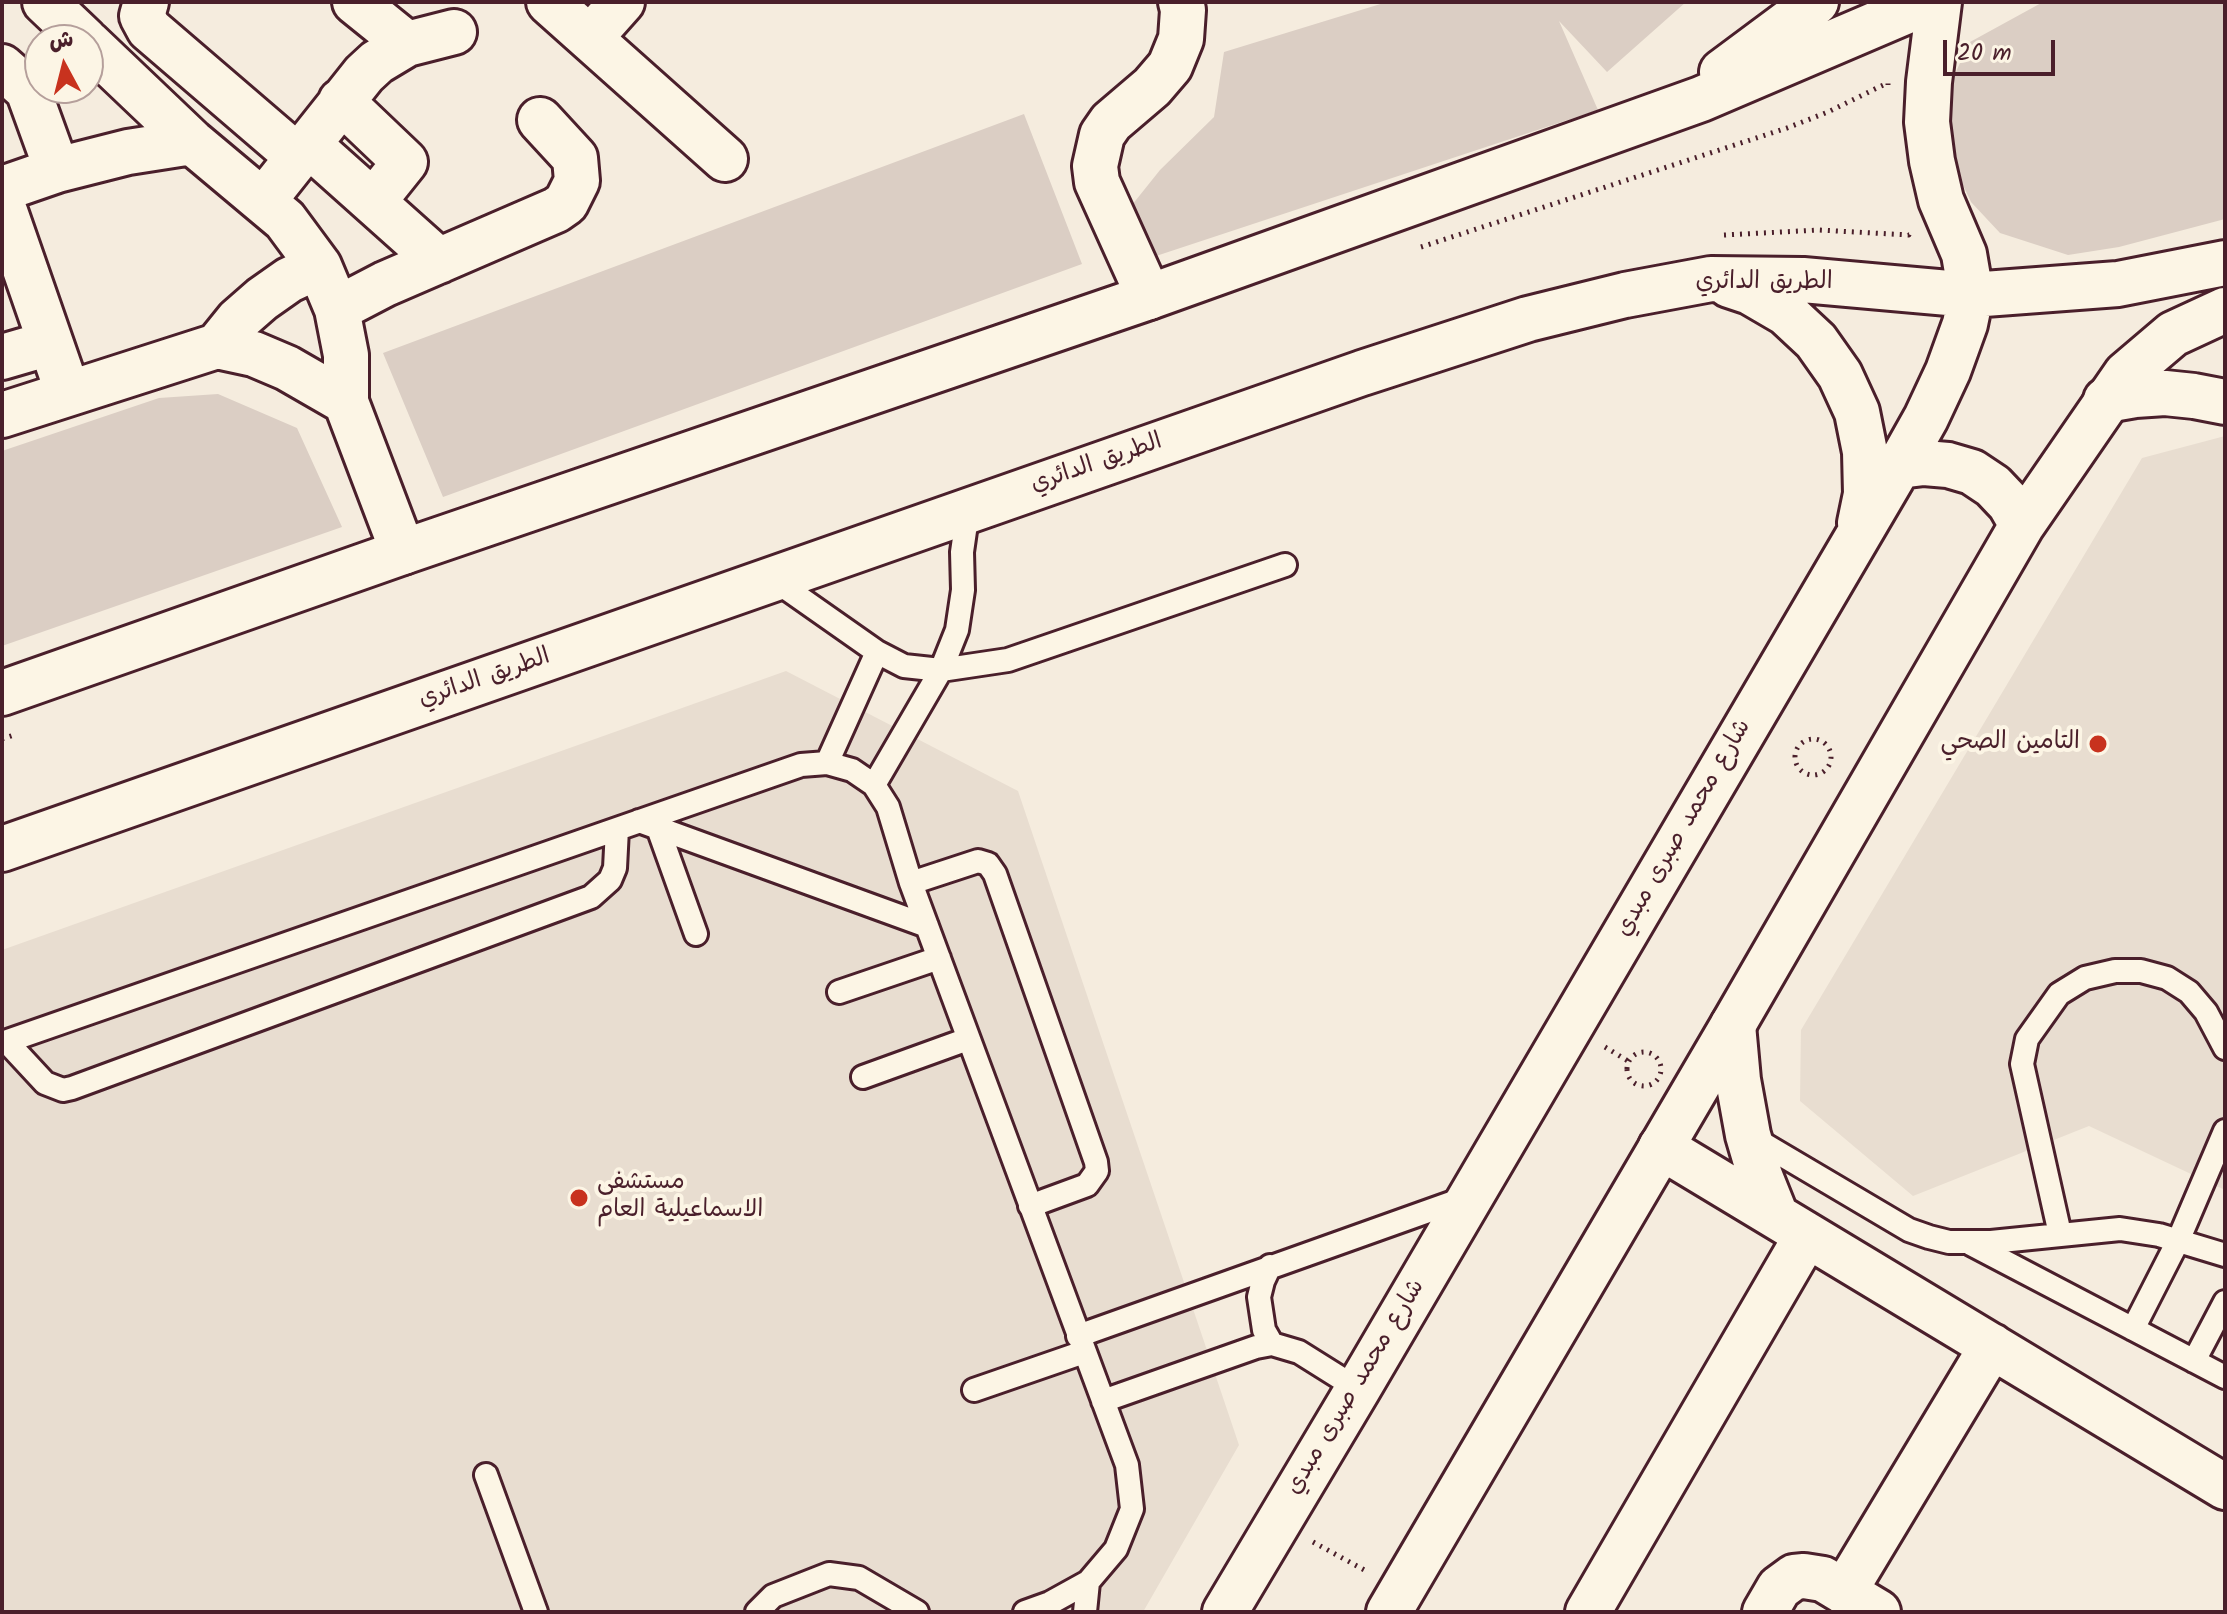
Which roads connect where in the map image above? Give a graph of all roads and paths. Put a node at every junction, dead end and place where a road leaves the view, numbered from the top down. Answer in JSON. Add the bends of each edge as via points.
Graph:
{"nodes":[{"id":1,"x":146,"y":2,"type":"edge"},
{"id":2,"x":355,"y":2,"type":"edge"},
{"id":3,"x":549,"y":2,"type":"edge"},
{"id":4,"x":622,"y":2,"type":"edge"},
{"id":5,"x":1181,"y":2,"type":"edge"},
{"id":6,"x":1816,"y":2,"type":"edge"},
{"id":7,"x":1928,"y":2,"type":"edge"},
{"id":8,"x":1939,"y":2,"type":"edge"},
{"id":9,"x":454,"y":32,"type":"dead end"},
{"id":10,"x":590,"y":38,"type":"junction"},
{"id":11,"x":407,"y":44,"type":"junction"},
{"id":12,"x":104,"y":59,"type":"edge"},
{"id":13,"x":18,"y":86,"type":"edge"},
{"id":14,"x":1888,"y":97,"type":"dead end"},
{"id":15,"x":1701,"y":99,"type":"junction"},
{"id":16,"x":341,"y":101,"type":"junction"},
{"id":17,"x":540,"y":120,"type":"dead end"},
{"id":18,"x":192,"y":142,"type":"junction"},
{"id":19,"x":303,"y":151,"type":"junction"},
{"id":20,"x":725,"y":159,"type":"dead end"},
{"id":21,"x":57,"y":170,"type":"junction"},
{"id":22,"x":2,"y":189,"type":"edge"},
{"id":23,"x":264,"y":200,"type":"junction"},
{"id":24,"x":373,"y":202,"type":"junction"},
{"id":25,"x":1914,"y":224,"type":"dead end"},
{"id":26,"x":6,"y":228,"type":"edge"},
{"id":27,"x":1713,"y":236,"type":"dead end"},
{"id":28,"x":1409,"y":250,"type":"dead end"},
{"id":29,"x":439,"y":261,"type":"junction"},
{"id":30,"x":2225,"y":263,"type":"edge"},
{"id":31,"x":319,"y":266,"type":"junction"},
{"id":32,"x":1711,"y":279,"type":"junction"},
{"id":33,"x":1971,"y":295,"type":"junction"},
{"id":34,"x":1149,"y":297,"type":"junction"},
{"id":35,"x":337,"y":309,"type":"junction"},
{"id":36,"x":2225,"y":310,"type":"edge"},
{"id":37,"x":50,"y":343,"type":"junction"},
{"id":38,"x":217,"y":346,"type":"junction"},
{"id":39,"x":2,"y":357,"type":"edge"},
{"id":40,"x":68,"y":393,"type":"junction"},
{"id":41,"x":2106,"y":400,"type":"junction"},
{"id":42,"x":346,"y":402,"type":"junction"},
{"id":43,"x":2225,"y":402,"type":"edge"},
{"id":44,"x":2,"y":415,"type":"edge"},
{"id":45,"x":1899,"y":466,"type":"junction"},
{"id":46,"x":968,"y":510,"type":"junction"},
{"id":47,"x":2022,"y":525,"type":"junction"},
{"id":48,"x":1857,"y":534,"type":"junction"},
{"id":49,"x":403,"y":552,"type":"junction"},
{"id":50,"x":1285,"y":565,"type":"dead end"},
{"id":51,"x":773,"y":579,"type":"junction"},
{"id":52,"x":877,"y":652,"type":"junction"},
{"id":53,"x":941,"y":670,"type":"junction"},
{"id":54,"x":2,"y":693,"type":"edge"},
{"id":55,"x":32,"y":729,"type":"dead end"},
{"id":56,"x":2,"y":739,"type":"edge"},
{"id":57,"x":827,"y":763,"type":"junction"},
{"id":58,"x":1797,"y":767,"type":"joint"},
{"id":59,"x":874,"y":785,"type":"junction"},
{"id":60,"x":649,"y":824,"type":"junction"},
{"id":61,"x":617,"y":829,"type":"junction"},
{"id":62,"x":2,"y":849,"type":"edge"},
{"id":63,"x":911,"y":883,"type":"junction"},
{"id":64,"x":927,"y":926,"type":"junction"},
{"id":65,"x":696,"y":934,"type":"dead end"},
{"id":66,"x":939,"y":958,"type":"junction"},
{"id":67,"x":839,"y":992,"type":"dead end"},
{"id":68,"x":1733,"y":1025,"type":"junction"},
{"id":69,"x":968,"y":1039,"type":"junction"},
{"id":70,"x":4,"y":1042,"type":"edge"},
{"id":71,"x":2225,"y":1048,"type":"edge"},
{"id":72,"x":863,"y":1077,"type":"dead end"},
{"id":73,"x":1628,"y":1078,"type":"joint"},
{"id":74,"x":2225,"y":1131,"type":"edge"},
{"id":75,"x":1748,"y":1135,"type":"junction"},
{"id":76,"x":1661,"y":1147,"type":"junction"},
{"id":77,"x":1470,"y":1196,"type":"junction"},
{"id":78,"x":1030,"y":1206,"type":"junction"},
{"id":79,"x":1792,"y":1226,"type":"junction"},
{"id":80,"x":2060,"y":1234,"type":"junction"},
{"id":81,"x":2178,"y":1241,"type":"junction"},
{"id":82,"x":1970,"y":1243,"type":"junction"},
{"id":83,"x":2225,"y":1255,"type":"edge"},
{"id":84,"x":1270,"y":1266,"type":"junction"},
{"id":85,"x":2225,"y":1302,"type":"edge"},
{"id":86,"x":2133,"y":1329,"type":"junction"},
{"id":87,"x":1081,"y":1344,"type":"junction"},
{"id":88,"x":1272,"y":1344,"type":"junction"},
{"id":89,"x":1992,"y":1346,"type":"junction"},
{"id":90,"x":2194,"y":1361,"type":"junction"},
{"id":91,"x":2225,"y":1377,"type":"edge"},
{"id":92,"x":1358,"y":1389,"type":"junction"},
{"id":93,"x":974,"y":1390,"type":"dead end"},
{"id":94,"x":1103,"y":1401,"type":"junction"},
{"id":95,"x":2221,"y":1474,"type":"edge"},
{"id":96,"x":486,"y":1475,"type":"dead end"},
{"id":97,"x":1277,"y":1523,"type":"junction"},
{"id":98,"x":1088,"y":1582,"type":"junction"},
{"id":99,"x":1396,"y":1601,"type":"edge"},
{"id":100,"x":1861,"y":1602,"type":"edge"},
{"id":101,"x":536,"y":1612,"type":"edge"},
{"id":102,"x":757,"y":1612,"type":"edge"},
{"id":103,"x":917,"y":1612,"type":"edge"},
{"id":104,"x":1025,"y":1612,"type":"edge"},
{"id":105,"x":1085,"y":1612,"type":"edge"},
{"id":106,"x":1225,"y":1612,"type":"edge"},
{"id":107,"x":1588,"y":1612,"type":"edge"},
{"id":108,"x":1765,"y":1612,"type":"edge"}],
"edges":[{"from":1,"to":19,"type":"main road","via":[[142,16],[149,29]]},
{"from":2,"to":11,"type":"main road"},
{"from":3,"to":10,"type":"main road"},
{"from":4,"to":10,"type":"main road"},
{"from":5,"to":34,"type":"main road","via":[[1181,39],[1170,66],[1111,122],[1096,158],[1097,182]]},
{"from":6,"to":15,"type":"main road","via":[[1724,70]]},
{"from":7,"to":15,"type":"main road"},
{"from":8,"to":33,"type":"main road","name":"شارع محمد صبرى مبدي","via":[[1927,122],[1941,200],[1964,254]]},
{"from":9,"to":11,"type":"main road"},
{"from":10,"to":20,"type":"main road"},
{"from":11,"to":16,"type":"main road","via":[[377,62]]},
{"from":12,"to":18,"type":"main road"},
{"from":13,"to":21,"type":"main road"},
{"from":14,"to":28,"type":"path","via":[[1888,83],[1787,128]]},
{"from":15,"to":34,"type":"main road"},
{"from":16,"to":19,"type":"main road"},
{"from":16,"to":24,"type":"main road","via":[[405,162]]},
{"from":17,"to":29,"type":"main road","via":[[575,158],[577,181],[566,203]]},
{"from":18,"to":21,"type":"main road"},
{"from":18,"to":23,"type":"main road"},
{"from":19,"to":23,"type":"main road"},
{"from":19,"to":24,"type":"main road"},
{"from":21,"to":22,"type":"main road"},
{"from":23,"to":31,"type":"main road"},
{"from":24,"to":29,"type":"main road"},
{"from":25,"to":27,"type":"path","via":[[1909,235],[1819,230]]},
{"from":26,"to":37,"type":"main road"},
{"from":29,"to":35,"type":"main road"},
{"from":30,"to":33,"type":"main road","name":"الطريق الدائري","via":[[2118,284]]},
{"from":31,"to":35,"type":"main road"},
{"from":31,"to":38,"type":"main road","via":[[262,299]]},
{"from":32,"to":33,"type":"main road","name":"الطريق الدائري","via":[[1803,280]]},
{"from":32,"to":46,"type":"main road","name":"الطريق الدائري","via":[[1528,319]]},
{"from":32,"to":48,"type":"main road","via":[[1750,292],[1786,313],[1816,341],[1840,375],[1857,412],[1865,452],[1866,494]]},
{"from":33,"to":45,"type":"main road","name":"شارع محمد صبرى مبدي","via":[[1948,371]]},
{"from":34,"to":49,"type":"main road"},
{"from":35,"to":42,"type":"main road","via":[[346,355]]},
{"from":36,"to":41,"type":"main road","via":[[2150,351]]},
{"from":37,"to":39,"type":"main road"},
{"from":37,"to":40,"type":"main road"},
{"from":38,"to":40,"type":"main road"},
{"from":38,"to":42,"type":"main road","via":[[287,368]]},
{"from":40,"to":44,"type":"main road"},
{"from":41,"to":43,"type":"main road","via":[[2165,393]]},
{"from":41,"to":47,"type":"main road"},
{"from":42,"to":49,"type":"main road"},
{"from":45,"to":47,"type":"main road","via":[[1924,463],[1972,472],[2010,504]]},
{"from":45,"to":48,"type":"main road","name":"شارع محمد صبرى مبدي"},
{"from":46,"to":51,"type":"main road","name":"الطريق الدائري"},
{"from":46,"to":53,"type":"lane","via":[[957,630]]},
{"from":47,"to":68,"type":"main road"},
{"from":48,"to":77,"type":"main road","name":"شارع محمد صبرى مبدي"},
{"from":49,"to":54,"type":"main road"},
{"from":50,"to":53,"type":"lane","via":[[1008,660]]},
{"from":51,"to":52,"type":"lane"},
{"from":51,"to":62,"type":"main road","name":"الطريق الدائري"},
{"from":52,"to":53,"type":"lane","via":[[904,666]]},
{"from":52,"to":57,"type":"lane"},
{"from":53,"to":59,"type":"lane"},
{"from":55,"to":56,"type":"path"},
{"from":57,"to":59,"type":"lane","via":[[852,770]]},
{"from":57,"to":60,"type":"lane","via":[[801,765]]},
{"from":58,"to":58,"type":"path","via":[[1804,773],[1822,773],[1830,751],[1818,740],[1803,743],[1797,749]]},
{"from":59,"to":63,"type":"lane","via":[[888,807]]},
{"from":60,"to":61,"type":"lane"},
{"from":60,"to":64,"type":"lane"},
{"from":60,"to":65,"type":"lane"},
{"from":61,"to":70,"type":"lane"},
{"from":61,"to":70,"type":"lane","via":[[615,868],[591,897],[72,1088],[45,1083]]},
{"from":63,"to":64,"type":"lane"},
{"from":63,"to":78,"type":"lane","via":[[978,861],[995,874],[1097,1171],[1087,1185]]},
{"from":64,"to":66,"type":"lane"},
{"from":66,"to":67,"type":"lane"},
{"from":66,"to":69,"type":"lane"},
{"from":68,"to":75,"type":"main road"},
{"from":68,"to":76,"type":"main road"},
{"from":69,"to":72,"type":"lane"},
{"from":69,"to":78,"type":"lane"},
{"from":71,"to":80,"type":"lane","via":[[2206,1012],[2167,978],[2115,971],[2085,978],[2059,994],[2027,1039],[2022,1064]]},
{"from":73,"to":73,"type":"path","via":[[1643,1087],[1652,1085],[1659,1079],[1660,1063],[1649,1052],[1633,1054]]},
{"from":74,"to":81,"type":"lane"},
{"from":75,"to":79,"type":"main road","via":[[1760,1176]]},
{"from":75,"to":82,"type":"lane","via":[[1909,1230]]},
{"from":76,"to":79,"type":"main road"},
{"from":76,"to":99,"type":"main road"},
{"from":77,"to":84,"type":"lane"},
{"from":77,"to":92,"type":"main road","name":"شارع محمد صبرى مبدي"},
{"from":78,"to":87,"type":"lane"},
{"from":79,"to":89,"type":"main road"},
{"from":79,"to":107,"type":"main road"},
{"from":80,"to":81,"type":"lane","via":[[2120,1229]]},
{"from":80,"to":82,"type":"lane"},
{"from":81,"to":83,"type":"lane"},
{"from":81,"to":86,"type":"lane"},
{"from":82,"to":86,"type":"lane"},
{"from":84,"to":87,"type":"lane"},
{"from":84,"to":88,"type":"lane","via":[[1259,1297]]},
{"from":85,"to":90,"type":"lane"},
{"from":86,"to":90,"type":"lane"},
{"from":87,"to":93,"type":"lane"},
{"from":87,"to":94,"type":"lane"},
{"from":88,"to":92,"type":"lane","via":[[1299,1352]]},
{"from":88,"to":94,"type":"lane"},
{"from":89,"to":95,"type":"main road"},
{"from":89,"to":100,"type":"main road"},
{"from":90,"to":91,"type":"lane"},
{"from":92,"to":97,"type":"main road","name":"شارع محمد صبرى مبدي"},
{"from":94,"to":98,"type":"lane","via":[[1127,1465],[1132,1509],[1116,1549]]},
{"from":96,"to":101,"type":"lane"},
{"from":97,"to":99,"type":"path"},
{"from":97,"to":106,"type":"main road","name":"شارع محمد صبرى مبدي"},
{"from":98,"to":104,"type":"lane"},
{"from":98,"to":105,"type":"lane"},
{"from":100,"to":108,"type":"main road","via":[[1823,1579],[1794,1577],[1779,1588]]},
{"from":102,"to":103,"type":"lane","via":[[773,1596],[829,1574],[859,1578]]}]}
